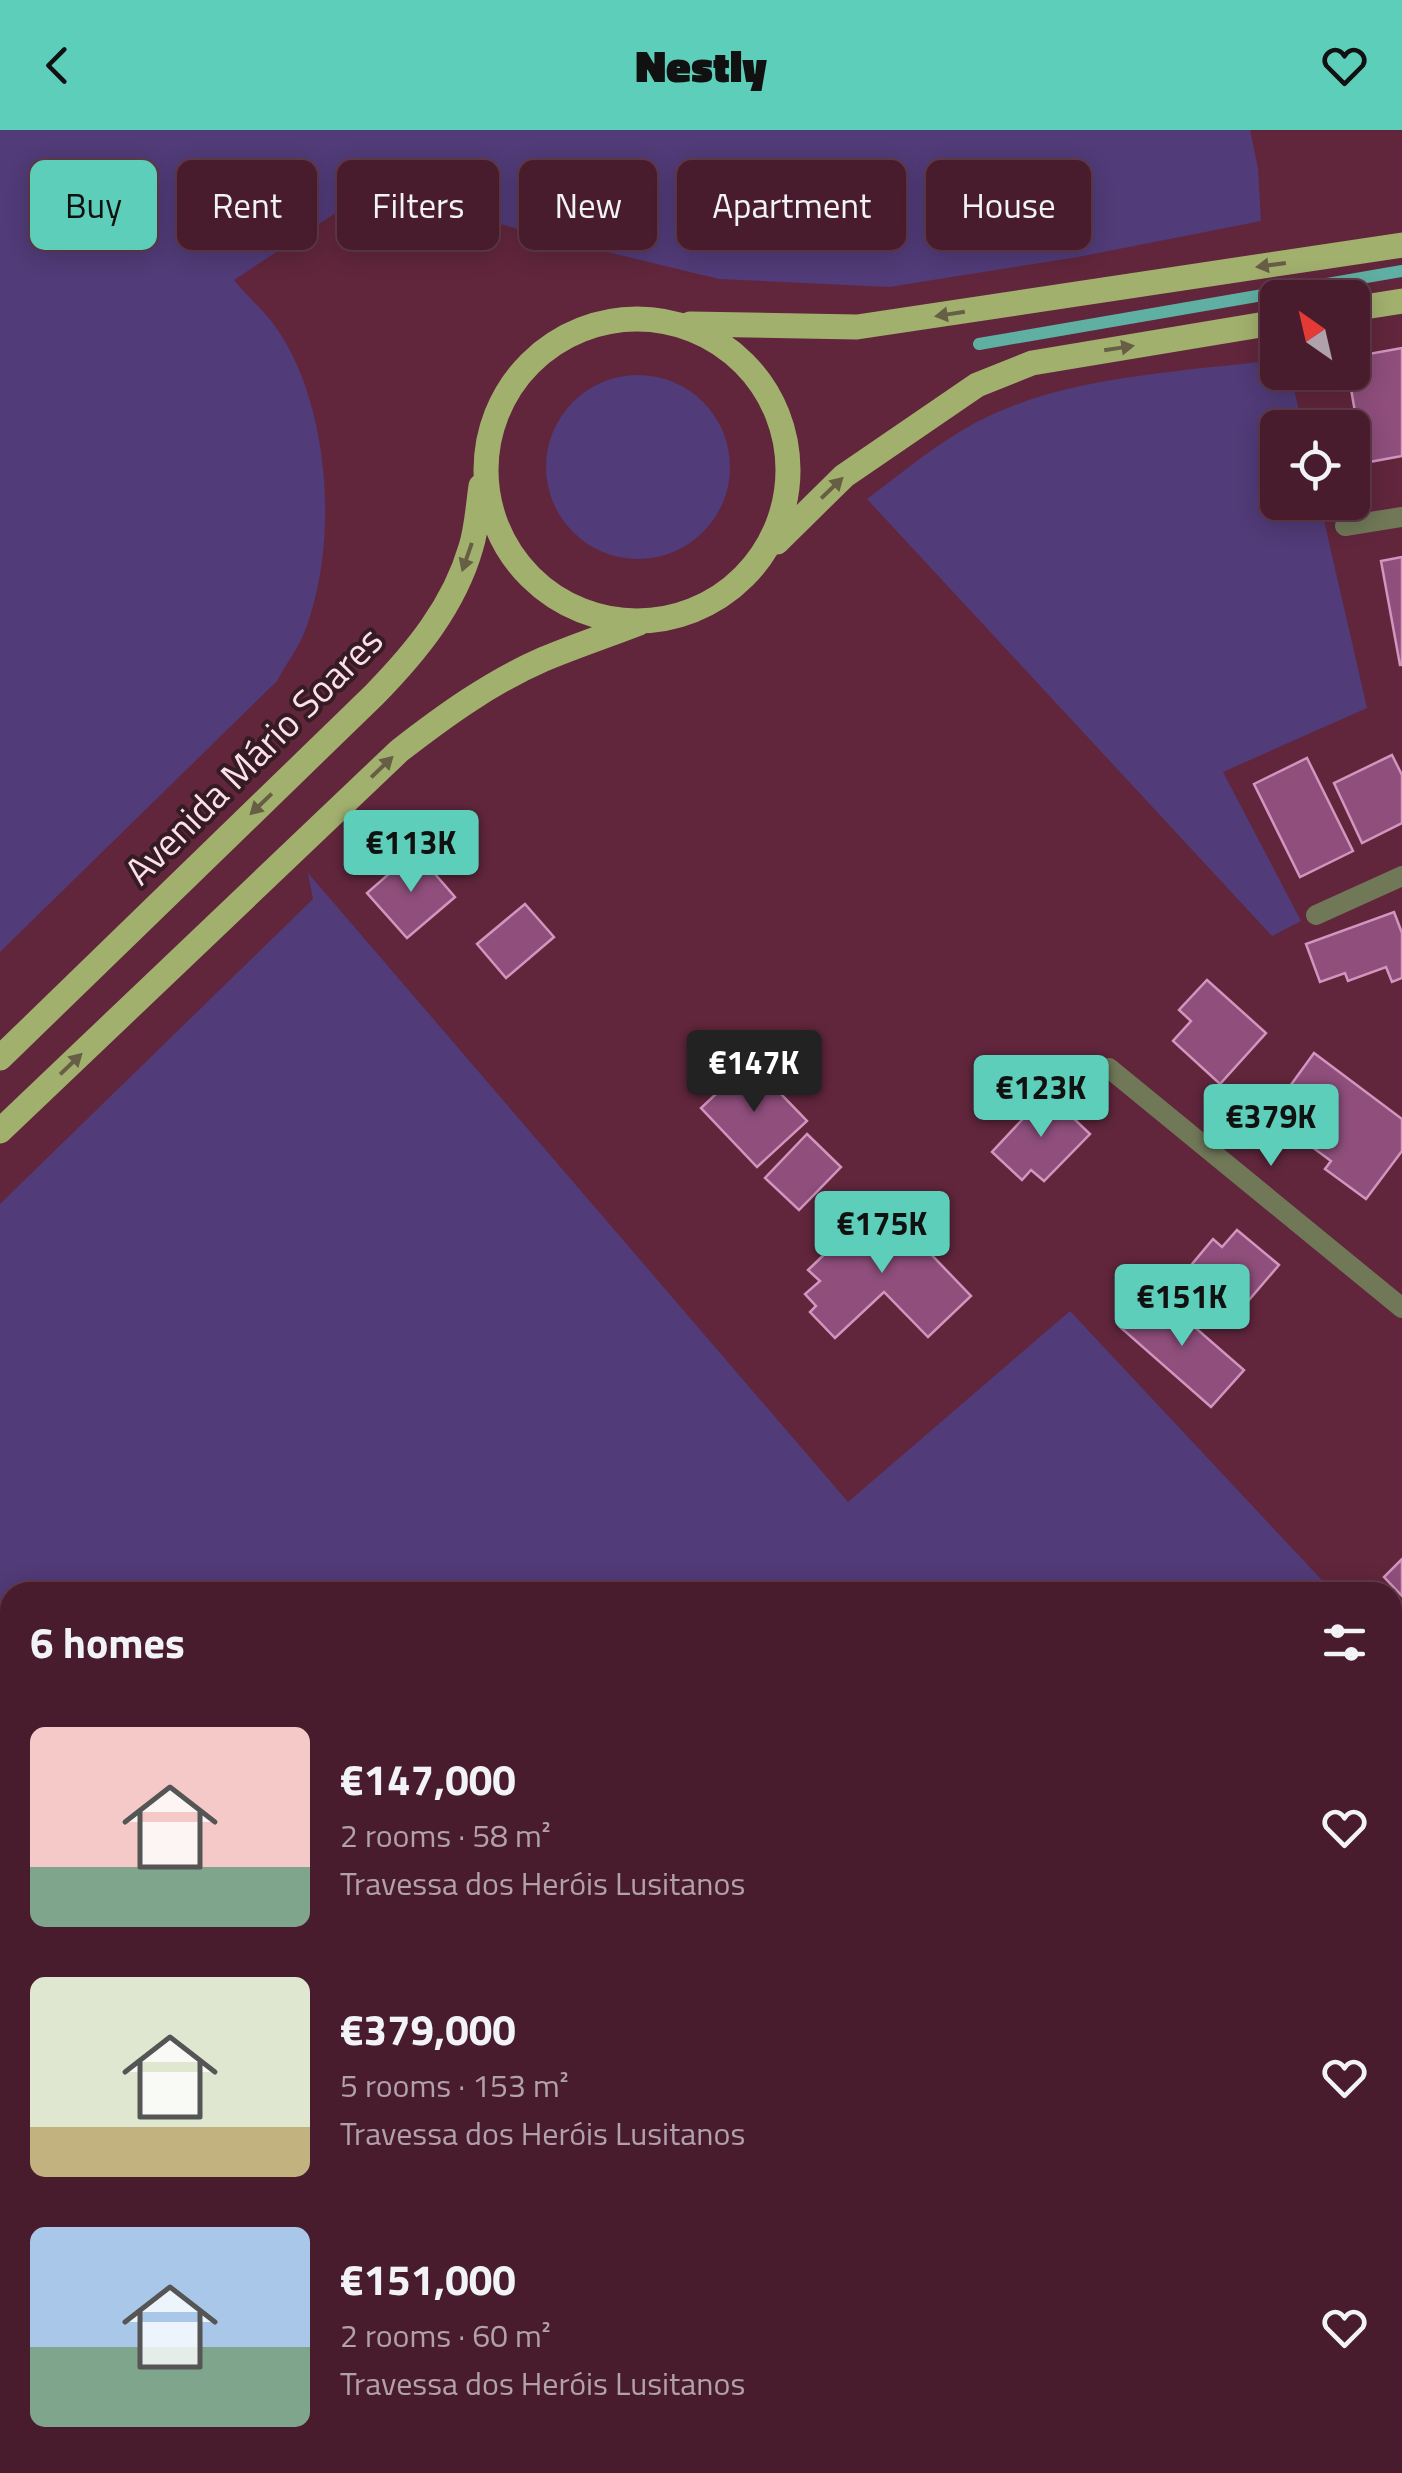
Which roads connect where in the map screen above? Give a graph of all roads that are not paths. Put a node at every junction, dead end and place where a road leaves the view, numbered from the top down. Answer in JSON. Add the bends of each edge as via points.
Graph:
{"nodes":[{"id":1,"x":1402,"y":245,"type":"edge"},
{"id":2,"x":1402,"y":301,"type":"edge"},
{"id":3,"x":1370,"y":307,"type":"edge"},
{"id":4,"x":680,"y":324,"type":"junction"},
{"id":5,"x":1260,"y":325,"type":"edge"},
{"id":6,"x":486,"y":461,"type":"junction"},
{"id":7,"x":1402,"y":516,"type":"edge"},
{"id":8,"x":1345,"y":526,"type":"dead end"},
{"id":9,"x":762,"y":556,"type":"junction"},
{"id":10,"x":644,"y":621,"type":"junction"},
{"id":11,"x":1402,"y":876,"type":"edge"},
{"id":12,"x":1316,"y":915,"type":"dead end"},
{"id":13,"x":0,"y":1058,"type":"edge"},
{"id":14,"x":1109,"y":1068,"type":"dead end"},
{"id":15,"x":0,"y":1131,"type":"edge"},
{"id":16,"x":1402,"y":1308,"type":"edge"}],
"edges":[{"from":1,"to":4,"type":"main road","one_way":true,"via":[[857,326]]},
{"from":2,"to":3,"type":"main road"},
{"from":4,"to":6,"type":"main road","via":[[590,325],[549,346],[516,377],[495,417]]},
{"from":4,"to":9,"type":"main road","via":[[723,344],[758,376],[781,418],[789,465],[783,512]]},
{"from":9,"to":5,"type":"main road","one_way":true,"via":[[844,476],[978,386],[1032,363]]},
{"from":6,"to":10,"type":"main road","via":[[492,512],[513,557],[549,593],[594,615]]},
{"from":6,"to":13,"type":"main road","name":"Avenida Mário Soares","one_way":true,"via":[[472,546],[425,638]]},
{"from":7,"to":8,"type":"street"},
{"from":9,"to":10,"type":"main road","via":[[710,602]]},
{"from":15,"to":10,"type":"main road","one_way":true,"via":[[442,716],[542,660]]},
{"from":11,"to":12,"type":"street"},
{"from":14,"to":16,"type":"street"}]}
